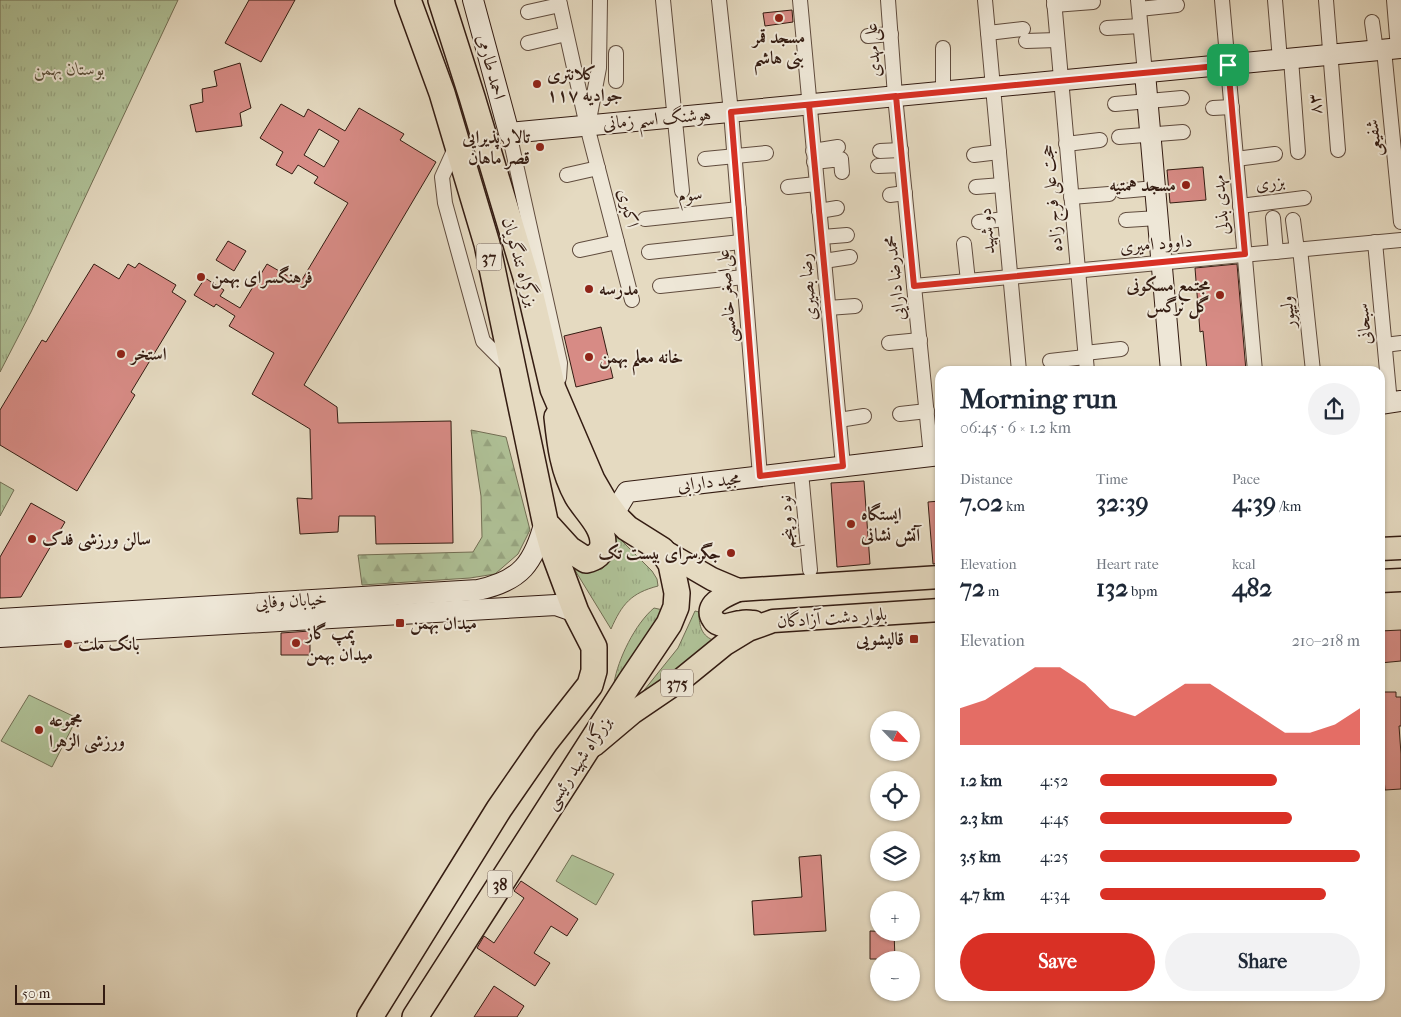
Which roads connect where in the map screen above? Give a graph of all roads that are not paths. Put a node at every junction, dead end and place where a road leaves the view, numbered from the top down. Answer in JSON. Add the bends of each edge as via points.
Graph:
{"nodes":[{"id":1,"x":408,"y":0,"type":"edge"},
{"id":2,"x":441,"y":0,"type":"edge"},
{"id":3,"x":473,"y":0,"type":"edge"},
{"id":4,"x":600,"y":0,"type":"edge"},
{"id":5,"x":663,"y":0,"type":"edge"},
{"id":6,"x":719,"y":0,"type":"edge"},
{"id":7,"x":800,"y":0,"type":"edge"},
{"id":8,"x":888,"y":0,"type":"edge"},
{"id":9,"x":985,"y":0,"type":"edge"},
{"id":10,"x":1222,"y":0,"type":"edge"},
{"id":11,"x":1275,"y":0,"type":"edge"},
{"id":12,"x":1326,"y":0,"type":"edge"},
{"id":13,"x":1394,"y":0,"type":"edge"},
{"id":14,"x":559,"y":2,"type":"edge"},
{"id":15,"x":1054,"y":2,"type":"edge"},
{"id":16,"x":1093,"y":2,"type":"dead end"},
{"id":17,"x":1139,"y":5,"type":"edge"},
{"id":18,"x":1176,"y":5,"type":"dead end"},
{"id":19,"x":528,"y":12,"type":"dead end"},
{"id":20,"x":1372,"y":22,"type":"dead end"},
{"id":21,"x":1140,"y":26,"type":"junction"},
{"id":22,"x":1107,"y":28,"type":"dead end"},
{"id":23,"x":988,"y":33,"type":"junction"},
{"id":24,"x":566,"y":34,"type":"junction"},
{"id":25,"x":891,"y":34,"type":"junction"},
{"id":26,"x":868,"y":36,"type":"dead end"},
{"id":27,"x":1057,"y":40,"type":"junction"},
{"id":28,"x":528,"y":43,"type":"dead end"},
{"id":29,"x":943,"y":48,"type":"dead end"},
{"id":30,"x":1390,"y":49,"type":"edge"},
{"id":31,"x":616,"y":53,"type":"dead end"},
{"id":32,"x":1330,"y":55,"type":"junction"},
{"id":33,"x":1286,"y":59,"type":"junction"},
{"id":34,"x":1228,"y":65,"type":"junction"},
{"id":35,"x":598,"y":68,"type":"junction"},
{"id":36,"x":1145,"y":73,"type":"junction"},
{"id":37,"x":1060,"y":81,"type":"junction"},
{"id":38,"x":994,"y":87,"type":"junction"},
{"id":39,"x":943,"y":92,"type":"junction"},
{"id":40,"x":896,"y":96,"type":"junction"},
{"id":41,"x":1182,"y":98,"type":"dead end"},
{"id":42,"x":1147,"y":101,"type":"junction"},
{"id":43,"x":1115,"y":104,"type":"dead end"},
{"id":44,"x":809,"y":105,"type":"junction"},
{"id":45,"x":1232,"y":106,"type":"junction"},
{"id":46,"x":1213,"y":108,"type":"dead end"},
{"id":47,"x":731,"y":112,"type":"junction"},
{"id":48,"x":674,"y":118,"type":"junction"},
{"id":49,"x":588,"y":126,"type":"junction"},
{"id":50,"x":1183,"y":132,"type":"dead end"},
{"id":51,"x":509,"y":133,"type":"junction"},
{"id":52,"x":1150,"y":134,"type":"junction"},
{"id":53,"x":1119,"y":137,"type":"dead end"},
{"id":54,"x":1100,"y":140,"type":"dead end"},
{"id":55,"x":1066,"y":144,"type":"junction"},
{"id":56,"x":838,"y":147,"type":"dead end"},
{"id":57,"x":901,"y":150,"type":"junction"},
{"id":58,"x":1338,"y":150,"type":"dead end"},
{"id":59,"x":880,"y":151,"type":"dead end"},
{"id":60,"x":999,"y":152,"type":"junction"},
{"id":61,"x":1298,"y":152,"type":"dead end"},
{"id":62,"x":766,"y":153,"type":"dead end"},
{"id":63,"x":974,"y":154,"type":"dead end"},
{"id":64,"x":1275,"y":154,"type":"dead end"},
{"id":65,"x":734,"y":155,"type":"junction"},
{"id":66,"x":814,"y":157,"type":"junction"},
{"id":67,"x":705,"y":159,"type":"dead end"},
{"id":68,"x":1236,"y":159,"type":"junction"},
{"id":69,"x":902,"y":165,"type":"junction"},
{"id":70,"x":878,"y":166,"type":"dead end"},
{"id":71,"x":598,"y":168,"type":"junction"},
{"id":72,"x":842,"y":172,"type":"dead end"},
{"id":73,"x":567,"y":175,"type":"dead end"},
{"id":74,"x":816,"y":184,"type":"junction"},
{"id":75,"x":1002,"y":185,"type":"junction"},
{"id":76,"x":788,"y":187,"type":"dead end"},
{"id":77,"x":976,"y":187,"type":"dead end"},
{"id":78,"x":1155,"y":188,"type":"junction"},
{"id":79,"x":682,"y":191,"type":"dead end"},
{"id":80,"x":905,"y":193,"type":"junction"},
{"id":81,"x":890,"y":195,"type":"dead end"},
{"id":82,"x":1071,"y":197,"type":"junction"},
{"id":83,"x":1304,"y":198,"type":"dead end"},
{"id":84,"x":1240,"y":206,"type":"junction"},
{"id":85,"x":837,"y":208,"type":"dead end"},
{"id":86,"x":739,"y":209,"type":"junction"},
{"id":87,"x":819,"y":211,"type":"junction"},
{"id":88,"x":1158,"y":218,"type":"junction"},
{"id":89,"x":1273,"y":218,"type":"dead end"},
{"id":90,"x":645,"y":219,"type":"dead end"},
{"id":91,"x":1005,"y":219,"type":"junction"},
{"id":92,"x":1126,"y":220,"type":"dead end"},
{"id":93,"x":1293,"y":220,"type":"dead end"},
{"id":94,"x":979,"y":222,"type":"dead end"},
{"id":95,"x":1401,"y":222,"type":"edge"},
{"id":96,"x":847,"y":235,"type":"dead end"},
{"id":97,"x":822,"y":237,"type":"junction"},
{"id":98,"x":1401,"y":240,"type":"edge"},
{"id":99,"x":617,"y":242,"type":"junction"},
{"id":100,"x":741,"y":242,"type":"junction"},
{"id":101,"x":1375,"y":242,"type":"junction"},
{"id":102,"x":964,"y":244,"type":"dead end"},
{"id":103,"x":1299,"y":249,"type":"junction"},
{"id":104,"x":580,"y":250,"type":"dead end"},
{"id":105,"x":649,"y":252,"type":"dead end"},
{"id":106,"x":1276,"y":252,"type":"junction"},
{"id":107,"x":1245,"y":254,"type":"junction"},
{"id":108,"x":850,"y":258,"type":"dead end"},
{"id":109,"x":824,"y":261,"type":"junction"},
{"id":110,"x":1162,"y":262,"type":"junction"},
{"id":111,"x":1078,"y":270,"type":"junction"},
{"id":112,"x":1010,"y":276,"type":"junction"},
{"id":113,"x":744,"y":277,"type":"junction"},
{"id":114,"x":968,"y":281,"type":"junction"},
{"id":115,"x":660,"y":286,"type":"dead end"},
{"id":116,"x":914,"y":286,"type":"junction"},
{"id":117,"x":632,"y":300,"type":"dead end"},
{"id":118,"x":856,"y":306,"type":"dead end"},
{"id":119,"x":828,"y":308,"type":"junction"},
{"id":120,"x":920,"y":340,"type":"junction"},
{"id":121,"x":889,"y":342,"type":"dead end"},
{"id":122,"x":1401,"y":343,"type":"edge"},
{"id":123,"x":1385,"y":345,"type":"junction"},
{"id":124,"x":1121,"y":349,"type":"dead end"},
{"id":125,"x":1085,"y":355,"type":"junction"},
{"id":126,"x":1050,"y":361,"type":"dead end"},
{"id":127,"x":1019,"y":366,"type":"edge"},
{"id":128,"x":1086,"y":366,"type":"edge"},
{"id":129,"x":1171,"y":366,"type":"edge"},
{"id":130,"x":1255,"y":366,"type":"edge"},
{"id":131,"x":1313,"y":366,"type":"edge"},
{"id":132,"x":555,"y":394,"type":"junction"},
{"id":133,"x":1390,"y":403,"type":"edge"},
{"id":134,"x":927,"y":411,"type":"junction"},
{"id":135,"x":900,"y":414,"type":"dead end"},
{"id":136,"x":864,"y":416,"type":"dead end"},
{"id":137,"x":839,"y":420,"type":"junction"},
{"id":138,"x":935,"y":451,"type":"edge"},
{"id":139,"x":935,"y":456,"type":"edge"},
{"id":140,"x":843,"y":466,"type":"junction"},
{"id":141,"x":801,"y":472,"type":"junction"},
{"id":142,"x":760,"y":476,"type":"junction"},
{"id":143,"x":616,"y":518,"type":"junction"},
{"id":144,"x":545,"y":522,"type":"junction"},
{"id":145,"x":1401,"y":548,"type":"edge"},
{"id":146,"x":1385,"y":549,"type":"edge"},
{"id":147,"x":662,"y":550,"type":"junction"},
{"id":148,"x":810,"y":570,"type":"dead end"},
{"id":149,"x":935,"y":577,"type":"edge"},
{"id":150,"x":1401,"y":580,"type":"edge"},
{"id":151,"x":1385,"y":581,"type":"edge"},
{"id":152,"x":738,"y":590,"type":"junction"},
{"id":153,"x":935,"y":610,"type":"edge"},
{"id":154,"x":576,"y":612,"type":"junction"},
{"id":155,"x":0,"y":618,"type":"edge"},
{"id":156,"x":772,"y":621,"type":"junction"},
{"id":157,"x":0,"y":637,"type":"edge"},
{"id":158,"x":585,"y":752,"type":"junction"},
{"id":159,"x":519,"y":810,"type":"dead end"},
{"id":160,"x":475,"y":848,"type":"junction"},
{"id":161,"x":370,"y":1017,"type":"edge"},
{"id":162,"x":415,"y":1017,"type":"edge"}],
"edges":[{"from":1,"to":144,"type":"highway","name":"بزرگراه تندگویان","number":"37","via":[[442,93],[487,244]]},
{"from":2,"to":132,"type":"highway","name":"بزرگراه تندگویان","number":"37","via":[[529,287]]},
{"from":3,"to":51,"type":"street","name":"احمد طارمی"},
{"from":4,"to":35,"type":"street"},
{"from":5,"to":48,"type":"street"},
{"from":6,"to":47,"type":"street","name":"علی‌اصغر خامسی"},
{"from":7,"to":44,"type":"street","name":"رضا بصیری"},
{"from":8,"to":25,"type":"street","name":"علی مهدی"},
{"from":9,"to":23,"type":"street","name":"دو شهید"},
{"from":10,"to":34,"type":"street","name":"مهدی بذلی"},
{"from":11,"to":33,"type":"street"},
{"from":12,"to":32,"type":"street","name":"۸۳"},
{"from":13,"to":30,"type":"street"},
{"from":14,"to":19,"type":"street"},
{"from":14,"to":24,"type":"street","name":"اکبری"},
{"from":15,"to":16,"type":"street"},
{"from":15,"to":27,"type":"street","name":"حجت علی فرج زاده"},
{"from":17,"to":18,"type":"street"},
{"from":17,"to":21,"type":"street"},
{"from":20,"to":30,"type":"street"},
{"from":21,"to":22,"type":"street"},
{"from":21,"to":36,"type":"street"},
{"from":23,"to":27,"type":"street"},
{"from":23,"to":38,"type":"street","name":"دو شهید"},
{"from":24,"to":28,"type":"street"},
{"from":24,"to":49,"type":"street","name":"اکبری"},
{"from":25,"to":26,"type":"street"},
{"from":25,"to":40,"type":"street","name":"علی مهدی"},
{"from":27,"to":37,"type":"street","name":"حجت علی فرج زاده"},
{"from":29,"to":39,"type":"street"},
{"from":30,"to":32,"type":"street","name":"هوشنگ اسم زمانی"},
{"from":30,"to":95,"type":"street","name":"شفیعی"},
{"from":31,"to":35,"type":"street","via":[[616,74]]},
{"from":32,"to":33,"type":"street","name":"هوشنگ اسم زمانی"},
{"from":32,"to":58,"type":"street","name":"۸۳"},
{"from":33,"to":34,"type":"street","name":"هوشنگ اسم زمانی"},
{"from":33,"to":61,"type":"street"},
{"from":34,"to":36,"type":"street","name":"هوشنگ اسم زمانی"},
{"from":34,"to":45,"type":"street","name":"مهدی بذلی"},
{"from":35,"to":49,"type":"street"},
{"from":36,"to":37,"type":"street","name":"هوشنگ اسم زمانی"},
{"from":36,"to":42,"type":"street"},
{"from":37,"to":38,"type":"street","name":"هوشنگ اسم زمانی"},
{"from":37,"to":55,"type":"street","name":"حجت علی فرج زاده"},
{"from":38,"to":39,"type":"street","name":"هوشنگ اسم زمانی"},
{"from":38,"to":60,"type":"street","name":"دو شهید"},
{"from":39,"to":40,"type":"street","name":"هوشنگ اسم زمانی"},
{"from":40,"to":44,"type":"street","name":"هوشنگ اسم زمانی"},
{"from":40,"to":57,"type":"street","name":"محمدرضا دارایی"},
{"from":41,"to":42,"type":"street"},
{"from":42,"to":43,"type":"street"},
{"from":42,"to":52,"type":"street"},
{"from":44,"to":47,"type":"street","name":"هوشنگ اسم زمانی"},
{"from":44,"to":66,"type":"street","name":"رضا بصیری"},
{"from":45,"to":46,"type":"street"},
{"from":45,"to":68,"type":"street","name":"مهدی بذلی"},
{"from":47,"to":48,"type":"street","name":"هوشنگ اسم زمانی"},
{"from":47,"to":65,"type":"street","name":"علی‌اصغر خامسی"},
{"from":48,"to":49,"type":"street","name":"هوشنگ اسم زمانی"},
{"from":48,"to":79,"type":"street"},
{"from":49,"to":51,"type":"street","name":"هوشنگ اسم زمانی"},
{"from":49,"to":71,"type":"street","name":"اکبری"},
{"from":50,"to":52,"type":"street"},
{"from":51,"to":132,"type":"street","via":[[560,363]]},
{"from":52,"to":53,"type":"street"},
{"from":52,"to":78,"type":"street"},
{"from":54,"to":55,"type":"street"},
{"from":55,"to":82,"type":"street","name":"حجت علی فرج زاده"},
{"from":56,"to":66,"type":"street"},
{"from":57,"to":59,"type":"street"},
{"from":57,"to":69,"type":"street","name":"محمدرضا دارایی"},
{"from":60,"to":63,"type":"street"},
{"from":60,"to":75,"type":"street","name":"دو شهید"},
{"from":62,"to":65,"type":"street"},
{"from":64,"to":68,"type":"street"},
{"from":65,"to":67,"type":"street"},
{"from":65,"to":86,"type":"street","name":"علی‌اصغر خامسی"},
{"from":66,"to":72,"type":"street","via":[[841,159]]},
{"from":66,"to":74,"type":"street","name":"رضا بصیری"},
{"from":68,"to":84,"type":"street","name":"مهدی بذلی"},
{"from":69,"to":70,"type":"street"},
{"from":69,"to":80,"type":"street","name":"محمدرضا دارایی"},
{"from":71,"to":73,"type":"street"},
{"from":71,"to":99,"type":"street","name":"اکبری"},
{"from":74,"to":76,"type":"street"},
{"from":74,"to":87,"type":"street","name":"رضا بصیری"},
{"from":75,"to":77,"type":"street"},
{"from":75,"to":91,"type":"street","name":"دو شهید"},
{"from":78,"to":82,"type":"street"},
{"from":78,"to":88,"type":"street"},
{"from":80,"to":81,"type":"street"},
{"from":80,"to":116,"type":"street","name":"محمدرضا دارایی"},
{"from":82,"to":111,"type":"street","name":"حجت علی فرج زاده"},
{"from":83,"to":84,"type":"street","name":"بزری"},
{"from":84,"to":107,"type":"street","name":"مهدی بذلی"},
{"from":85,"to":87,"type":"street"},
{"from":86,"to":90,"type":"street","name":"سوم"},
{"from":86,"to":100,"type":"street","name":"علی‌اصغر خامسی"},
{"from":87,"to":97,"type":"street","name":"رضا بصیری"},
{"from":88,"to":92,"type":"street"},
{"from":88,"to":110,"type":"street"},
{"from":89,"to":106,"type":"street"},
{"from":91,"to":94,"type":"street"},
{"from":91,"to":112,"type":"street","name":"دو شهید"},
{"from":93,"to":103,"type":"street","name":"ولیپور"},
{"from":96,"to":97,"type":"street"},
{"from":97,"to":109,"type":"street","name":"رضا بصیری"},
{"from":98,"to":101,"type":"street","name":"داوود امیری"},
{"from":99,"to":104,"type":"street"},
{"from":99,"to":117,"type":"street","name":"اکبری"},
{"from":100,"to":105,"type":"street"},
{"from":100,"to":113,"type":"street","name":"علی‌اصغر خامسی"},
{"from":101,"to":103,"type":"street","name":"داوود امیری"},
{"from":101,"to":123,"type":"street","name":"سبحانی"},
{"from":102,"to":114,"type":"street"},
{"from":103,"to":106,"type":"street","name":"داوود امیری"},
{"from":103,"to":131,"type":"street","name":"ولیپور"},
{"from":106,"to":107,"type":"street","name":"داوود امیری"},
{"from":107,"to":110,"type":"street","name":"داوود امیری"},
{"from":107,"to":130,"type":"street","name":"مهدی بذلی"},
{"from":108,"to":109,"type":"street"},
{"from":109,"to":119,"type":"street","name":"رضا بصیری"},
{"from":110,"to":111,"type":"street","name":"داوود امیری"},
{"from":110,"to":129,"type":"street"},
{"from":111,"to":112,"type":"street","name":"داوود امیری"},
{"from":111,"to":125,"type":"street","name":"حجت علی فرج زاده"},
{"from":112,"to":114,"type":"street","name":"داوود امیری"},
{"from":112,"to":127,"type":"street","name":"دو شهید"},
{"from":113,"to":115,"type":"street"},
{"from":113,"to":142,"type":"street","name":"علی‌اصغر خامسی"},
{"from":114,"to":116,"type":"street","name":"داوود امیری"},
{"from":116,"to":120,"type":"street","name":"محمدرضا دارایی"},
{"from":118,"to":119,"type":"street"},
{"from":119,"to":137,"type":"street","name":"رضا بصیری"},
{"from":120,"to":121,"type":"street"},
{"from":120,"to":134,"type":"street","name":"محمدرضا دارایی"},
{"from":122,"to":123,"type":"street"},
{"from":123,"to":133,"type":"street","name":"سبحانی"},
{"from":124,"to":125,"type":"street"},
{"from":125,"to":126,"type":"street"},
{"from":125,"to":128,"type":"street","name":"حجت علی فرج زاده"},
{"from":132,"to":143,"type":"highway","name":"بزرگراه تندگویان","number":"37","via":[[592,480]]},
{"from":132,"to":144,"type":"highway","via":[[561,455],[577,495],[601,533],[601,550],[597,556],[586,560],[569,549]]},
{"from":134,"to":135,"type":"street"},
{"from":134,"to":138,"type":"street","name":"محمدرضا دارایی"},
{"from":136,"to":137,"type":"street"},
{"from":137,"to":140,"type":"street","name":"رضا بصیری"},
{"from":139,"to":140,"type":"street","name":"مجید دارابی"},
{"from":140,"to":141,"type":"street","name":"مجید دارابی"},
{"from":141,"to":142,"type":"street","name":"مجید دارابی"},
{"from":141,"to":148,"type":"street","name":"نود و پنجم"},
{"from":142,"to":143,"type":"street","name":"مجید دارابی","via":[[627,492]]},
{"from":143,"to":147,"type":"highway"},
{"from":144,"to":154,"type":"highway","name":"بزرگراه شهید رئیسی","number":"38"},
{"from":144,"to":155,"type":"street","name":"خیابان وفایی","via":[[531,560],[513,578],[491,588]]},
{"from":145,"to":146,"type":"main road"},
{"from":147,"to":152,"type":"main road","name":"بلوار دشت آزادگان"},
{"from":147,"to":158,"type":"highway","name":"بزرگراه شهید رئیسی","number":"38","via":[[671,564],[677,593],[673,615]]},
{"from":149,"to":152,"type":"main road","name":"بلوار دشت آزادگان"},
{"from":150,"to":151,"type":"main road"},
{"from":152,"to":156,"type":"main road","via":[[713,605],[710,613],[716,623],[724,626]]},
{"from":153,"to":156,"type":"main road","name":"بلوار دشت آزادگان","number":"375"},
{"from":154,"to":157,"type":"street","name":"خیابان وفایی","via":[[556,605]]},
{"from":154,"to":160,"type":"highway","name":"بزرگراه شهید رئیسی","number":"38","via":[[594,647],[594,671],[590,685],[546,741]]},
{"from":156,"to":158,"type":"main road","name":"بلوار دشت آزادگان","number":"375","via":[[725,644]]},
{"from":158,"to":162,"type":"highway","name":"بزرگراه شهید رئیسی","number":"38"},
{"from":159,"to":160,"type":"highway"},
{"from":160,"to":161,"type":"highway","name":"بزرگراه شهید رئیسی","number":"38"}]}
